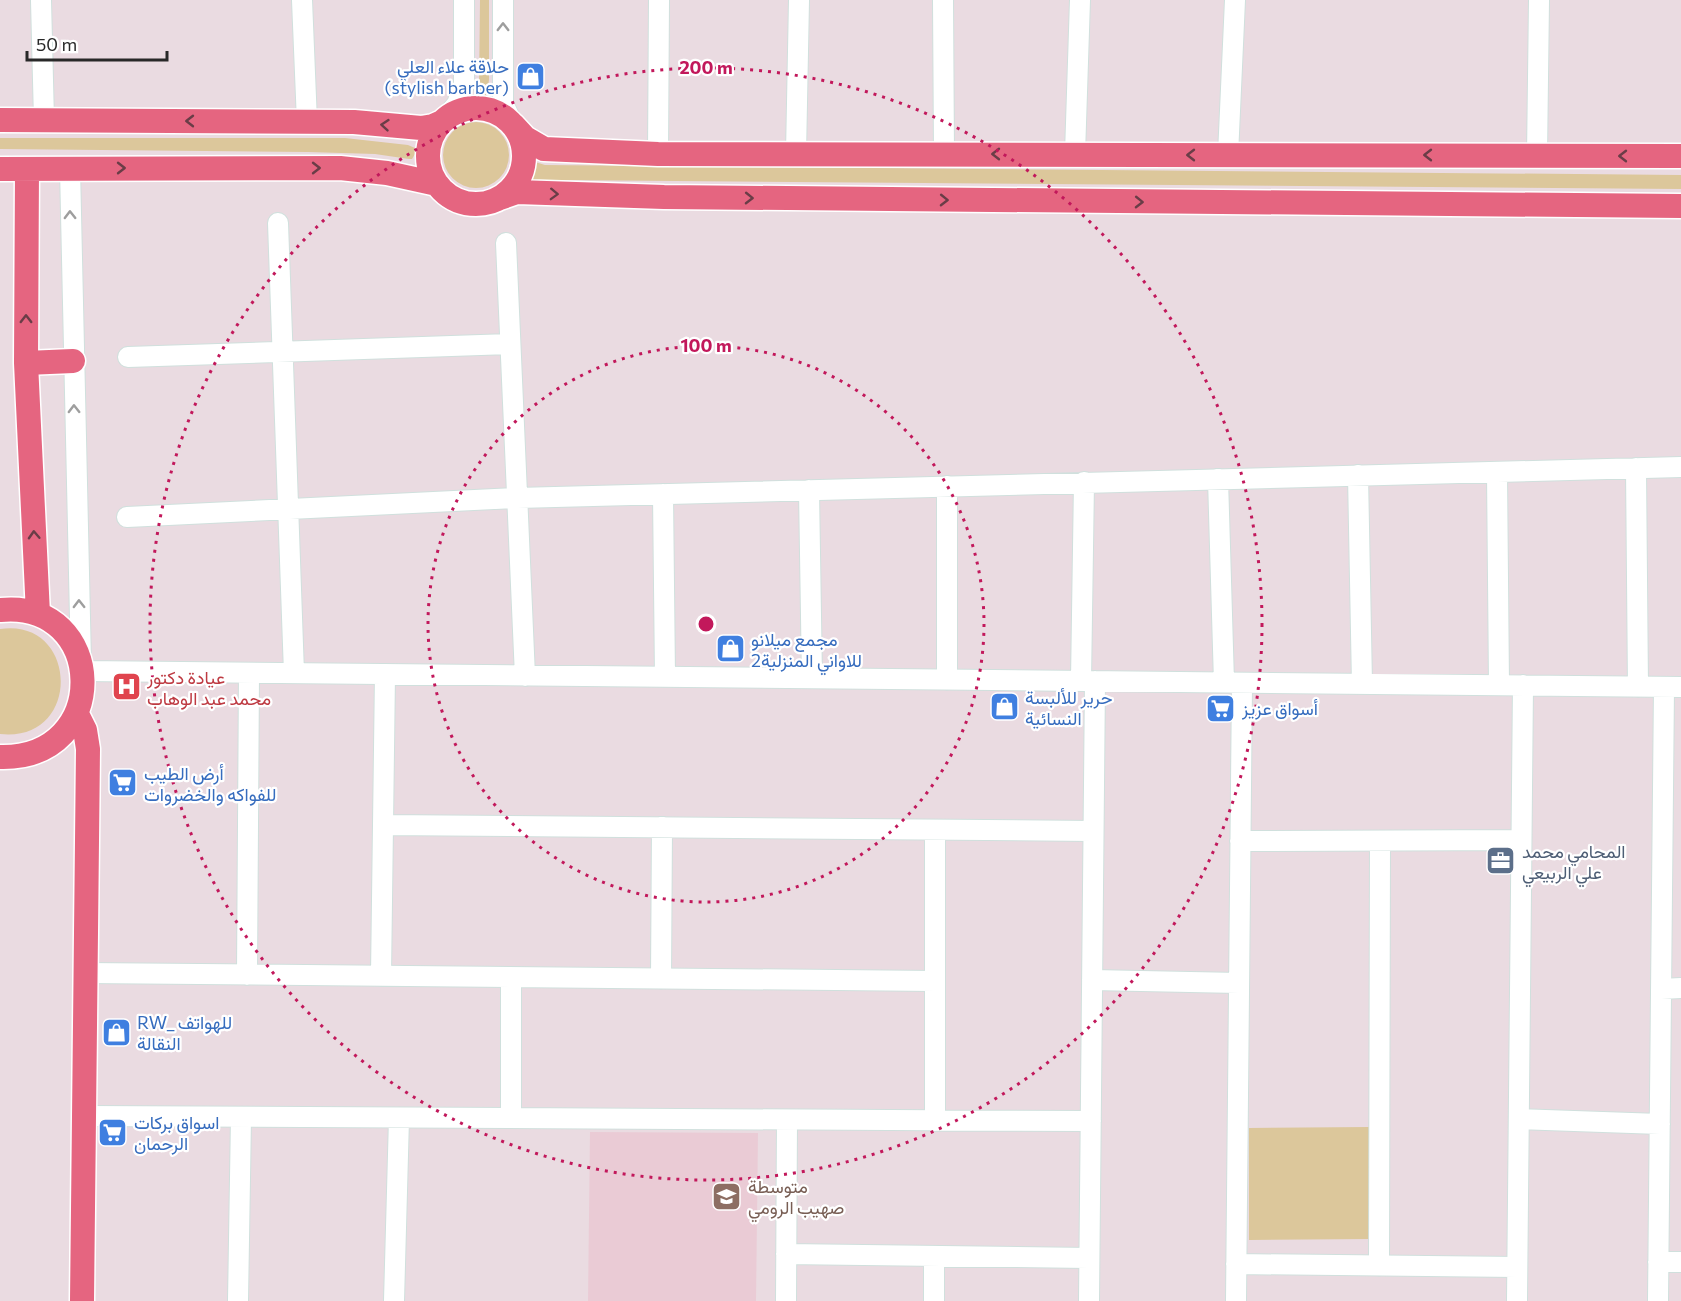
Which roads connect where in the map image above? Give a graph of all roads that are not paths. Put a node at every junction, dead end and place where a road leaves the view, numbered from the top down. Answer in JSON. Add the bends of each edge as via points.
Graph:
{"nodes":[{"id":1,"x":41,"y":0,"type":"edge"},
{"id":2,"x":302,"y":0,"type":"edge"},
{"id":3,"x":464,"y":0,"type":"edge"},
{"id":4,"x":503,"y":0,"type":"edge"},
{"id":5,"x":659,"y":0,"type":"edge"},
{"id":6,"x":798,"y":0,"type":"edge"},
{"id":7,"x":943,"y":0,"type":"edge"},
{"id":8,"x":1080,"y":0,"type":"edge"},
{"id":9,"x":1234,"y":0,"type":"edge"},
{"id":10,"x":1539,"y":0,"type":"edge"},
{"id":11,"x":0,"y":120,"type":"edge"},
{"id":12,"x":44,"y":120,"type":"junction"},
{"id":13,"x":307,"y":122,"type":"junction"},
{"id":14,"x":442,"y":122,"type":"junction"},
{"id":15,"x":513,"y":125,"type":"junction"},
{"id":16,"x":658,"y":153,"type":"junction"},
{"id":17,"x":796,"y":154,"type":"junction"},
{"id":18,"x":944,"y":154,"type":"junction"},
{"id":19,"x":1075,"y":154,"type":"junction"},
{"id":20,"x":1228,"y":155,"type":"junction"},
{"id":21,"x":1537,"y":156,"type":"junction"},
{"id":22,"x":1681,"y":156,"type":"edge"},
{"id":23,"x":70,"y":168,"type":"junction"},
{"id":24,"x":0,"y":169,"type":"edge"},
{"id":25,"x":27,"y":169,"type":"junction"},
{"id":26,"x":437,"y":184,"type":"junction"},
{"id":27,"x":497,"y":199,"type":"junction"},
{"id":28,"x":1681,"y":206,"type":"edge"},
{"id":29,"x":278,"y":223,"type":"dead end"},
{"id":30,"x":506,"y":243,"type":"dead end"},
{"id":31,"x":510,"y":344,"type":"junction"},
{"id":32,"x":283,"y":352,"type":"junction"},
{"id":33,"x":128,"y":357,"type":"dead end"},
{"id":34,"x":73,"y":361,"type":"junction"},
{"id":35,"x":26,"y":363,"type":"junction"},
{"id":36,"x":1681,"y":467,"type":"edge"},
{"id":37,"x":1636,"y":468,"type":"junction"},
{"id":38,"x":1497,"y":472,"type":"junction"},
{"id":39,"x":1358,"y":475,"type":"junction"},
{"id":40,"x":1218,"y":479,"type":"junction"},
{"id":41,"x":1084,"y":482,"type":"junction"},
{"id":42,"x":947,"y":486,"type":"junction"},
{"id":43,"x":809,"y":490,"type":"junction"},
{"id":44,"x":663,"y":494,"type":"junction"},
{"id":45,"x":517,"y":498,"type":"junction"},
{"id":46,"x":288,"y":509,"type":"junction"},
{"id":47,"x":127,"y":517,"type":"dead end"},
{"id":48,"x":0,"y":610,"type":"edge"},
{"id":49,"x":38,"y":614,"type":"junction"},
{"id":50,"x":82,"y":667,"type":"junction"},
{"id":51,"x":249,"y":673,"type":"junction"},
{"id":52,"x":294,"y":673,"type":"junction"},
{"id":53,"x":385,"y":674,"type":"junction"},
{"id":54,"x":525,"y":676,"type":"junction"},
{"id":55,"x":665,"y":677,"type":"junction"},
{"id":56,"x":812,"y":678,"type":"junction"},
{"id":57,"x":947,"y":680,"type":"junction"},
{"id":58,"x":1088,"y":681,"type":"junction"},
{"id":59,"x":1233,"y":682,"type":"junction"},
{"id":60,"x":1362,"y":684,"type":"junction"},
{"id":61,"x":1499,"y":685,"type":"junction"},
{"id":62,"x":1523,"y":685,"type":"junction"},
{"id":63,"x":1638,"y":687,"type":"junction"},
{"id":64,"x":1673,"y":687,"type":"edge"},
{"id":65,"x":77,"y":714,"type":"junction"},
{"id":66,"x":0,"y":757,"type":"edge"},
{"id":67,"x":383,"y":825,"type":"junction"},
{"id":68,"x":662,"y":827,"type":"junction"},
{"id":69,"x":935,"y":830,"type":"junction"},
{"id":70,"x":1093,"y":831,"type":"junction"},
{"id":71,"x":1521,"y":840,"type":"junction"},
{"id":72,"x":1240,"y":841,"type":"junction"},
{"id":73,"x":1380,"y":841,"type":"junction"},
{"id":74,"x":86,"y":973,"type":"junction"},
{"id":75,"x":247,"y":975,"type":"junction"},
{"id":76,"x":381,"y":976,"type":"junction"},
{"id":77,"x":511,"y":977,"type":"junction"},
{"id":78,"x":662,"y":979,"type":"junction"},
{"id":79,"x":1092,"y":980,"type":"junction"},
{"id":80,"x":935,"y":981,"type":"junction"},
{"id":81,"x":1239,"y":983,"type":"junction"},
{"id":82,"x":1661,"y":988,"type":"junction"},
{"id":83,"x":1681,"y":988,"type":"edge"},
{"id":84,"x":84,"y":1116,"type":"junction"},
{"id":85,"x":241,"y":1117,"type":"junction"},
{"id":86,"x":399,"y":1118,"type":"junction"},
{"id":87,"x":511,"y":1119,"type":"junction"},
{"id":88,"x":1519,"y":1119,"type":"junction"},
{"id":89,"x":787,"y":1120,"type":"junction"},
{"id":90,"x":935,"y":1120,"type":"junction"},
{"id":91,"x":1090,"y":1121,"type":"junction"},
{"id":92,"x":1660,"y":1124,"type":"junction"},
{"id":93,"x":786,"y":1254,"type":"junction"},
{"id":94,"x":934,"y":1256,"type":"junction"},
{"id":95,"x":1089,"y":1258,"type":"junction"},
{"id":96,"x":1658,"y":1262,"type":"junction"},
{"id":97,"x":1681,"y":1262,"type":"edge"},
{"id":98,"x":1236,"y":1264,"type":"junction"},
{"id":99,"x":1379,"y":1266,"type":"junction"},
{"id":100,"x":1517,"y":1267,"type":"junction"},
{"id":101,"x":82,"y":1301,"type":"edge"},
{"id":102,"x":238,"y":1301,"type":"edge"},
{"id":103,"x":394,"y":1301,"type":"edge"},
{"id":104,"x":786,"y":1301,"type":"edge"},
{"id":105,"x":934,"y":1301,"type":"edge"},
{"id":106,"x":1089,"y":1301,"type":"edge"},
{"id":107,"x":1236,"y":1301,"type":"edge"},
{"id":108,"x":1517,"y":1301,"type":"edge"},
{"id":109,"x":1658,"y":1301,"type":"edge"}],
"edges":[{"from":1,"to":12,"type":"street"},
{"from":2,"to":13,"type":"street"},
{"from":3,"to":14,"type":"street","via":[[464,85],[457,104]]},
{"from":15,"to":4,"type":"street","one_way":true,"via":[[503,103]]},
{"from":5,"to":16,"type":"street"},
{"from":6,"to":17,"type":"street"},
{"from":7,"to":18,"type":"street"},
{"from":8,"to":19,"type":"street"},
{"from":9,"to":20,"type":"street"},
{"from":10,"to":21,"type":"street"},
{"from":11,"to":12,"type":"main road"},
{"from":13,"to":12,"type":"main road","one_way":true},
{"from":14,"to":13,"type":"main road","one_way":true,"via":[[421,129]]},
{"from":14,"to":15,"type":"main road","via":[[456,112],[479,108],[501,115]]},
{"from":14,"to":26,"type":"main road","via":[[432,136],[428,152],[429,169]]},
{"from":15,"to":16,"type":"main road","via":[[544,149]]},
{"from":15,"to":27,"type":"main road","via":[[522,140],[524,157],[511,189]]},
{"from":16,"to":17,"type":"main road"},
{"from":17,"to":18,"type":"main road"},
{"from":19,"to":18,"type":"main road","one_way":true},
{"from":20,"to":19,"type":"main road","one_way":true},
{"from":21,"to":20,"type":"main road","one_way":true},
{"from":22,"to":21,"type":"main road","one_way":true},
{"from":23,"to":25,"type":"main road"},
{"from":23,"to":26,"type":"main road","one_way":true,"via":[[340,168]]},
{"from":34,"to":23,"type":"street","one_way":true},
{"from":24,"to":25,"type":"main road"},
{"from":35,"to":25,"type":"main road","one_way":true},
{"from":26,"to":27,"type":"main road","via":[[464,203],[481,204]]},
{"from":27,"to":28,"type":"main road","one_way":true,"via":[[517,192],[688,198]]},
{"from":29,"to":32,"type":"street"},
{"from":30,"to":31,"type":"street"},
{"from":31,"to":32,"type":"street"},
{"from":31,"to":45,"type":"street"},
{"from":32,"to":33,"type":"street"},
{"from":32,"to":46,"type":"street"},
{"from":34,"to":35,"type":"main road"},
{"from":50,"to":34,"type":"street","one_way":true},
{"from":49,"to":35,"type":"main road","one_way":true},
{"from":36,"to":37,"type":"street"},
{"from":37,"to":38,"type":"street"},
{"from":37,"to":63,"type":"street"},
{"from":38,"to":39,"type":"street"},
{"from":38,"to":61,"type":"street"},
{"from":39,"to":40,"type":"street"},
{"from":39,"to":60,"type":"street"},
{"from":40,"to":41,"type":"street"},
{"from":40,"to":59,"type":"street"},
{"from":41,"to":42,"type":"street"},
{"from":41,"to":58,"type":"street"},
{"from":42,"to":43,"type":"street"},
{"from":42,"to":57,"type":"street"},
{"from":43,"to":44,"type":"street"},
{"from":43,"to":56,"type":"street"},
{"from":44,"to":45,"type":"street"},
{"from":44,"to":55,"type":"street"},
{"from":45,"to":46,"type":"street"},
{"from":45,"to":54,"type":"street"},
{"from":46,"to":47,"type":"street"},
{"from":46,"to":52,"type":"street"},
{"from":48,"to":49,"type":"main road"},
{"from":49,"to":50,"type":"main road","via":[[57,626],[72,643]]},
{"from":50,"to":51,"type":"street"},
{"from":50,"to":65,"type":"main road","via":[[84,686]]},
{"from":51,"to":52,"type":"street"},
{"from":51,"to":75,"type":"street"},
{"from":52,"to":53,"type":"street"},
{"from":53,"to":54,"type":"street"},
{"from":53,"to":67,"type":"street"},
{"from":54,"to":55,"type":"street"},
{"from":55,"to":56,"type":"street"},
{"from":56,"to":57,"type":"street"},
{"from":57,"to":58,"type":"street"},
{"from":58,"to":59,"type":"street"},
{"from":58,"to":70,"type":"street"},
{"from":59,"to":60,"type":"street"},
{"from":59,"to":72,"type":"street"},
{"from":60,"to":61,"type":"street"},
{"from":61,"to":62,"type":"street"},
{"from":62,"to":63,"type":"street"},
{"from":62,"to":71,"type":"street"},
{"from":63,"to":64,"type":"street"},
{"from":64,"to":82,"type":"street"},
{"from":65,"to":66,"type":"main road","via":[[46,748],[32,754]]},
{"from":65,"to":74,"type":"main road","via":[[88,749]]},
{"from":67,"to":68,"type":"street"},
{"from":67,"to":76,"type":"street"},
{"from":68,"to":69,"type":"street"},
{"from":68,"to":78,"type":"street"},
{"from":69,"to":70,"type":"street"},
{"from":69,"to":80,"type":"street"},
{"from":70,"to":79,"type":"street"},
{"from":71,"to":73,"type":"street"},
{"from":71,"to":88,"type":"street"},
{"from":72,"to":73,"type":"street"},
{"from":72,"to":81,"type":"street"},
{"from":73,"to":99,"type":"street"},
{"from":74,"to":75,"type":"street"},
{"from":74,"to":84,"type":"main road"},
{"from":75,"to":76,"type":"street"},
{"from":76,"to":77,"type":"street"},
{"from":77,"to":78,"type":"street"},
{"from":77,"to":87,"type":"street"},
{"from":78,"to":80,"type":"street"},
{"from":79,"to":81,"type":"street"},
{"from":79,"to":91,"type":"street"},
{"from":80,"to":90,"type":"street"},
{"from":81,"to":98,"type":"street"},
{"from":82,"to":83,"type":"street"},
{"from":82,"to":92,"type":"street"},
{"from":84,"to":85,"type":"street"},
{"from":84,"to":101,"type":"main road"},
{"from":85,"to":86,"type":"street"},
{"from":85,"to":102,"type":"street"},
{"from":86,"to":87,"type":"street"},
{"from":86,"to":103,"type":"street"},
{"from":87,"to":89,"type":"street"},
{"from":88,"to":92,"type":"street"},
{"from":88,"to":100,"type":"street"},
{"from":89,"to":90,"type":"street"},
{"from":89,"to":93,"type":"street"},
{"from":90,"to":91,"type":"street"},
{"from":91,"to":95,"type":"street"},
{"from":92,"to":96,"type":"street"},
{"from":93,"to":94,"type":"street"},
{"from":93,"to":104,"type":"street"},
{"from":94,"to":95,"type":"street"},
{"from":94,"to":105,"type":"street"},
{"from":95,"to":106,"type":"street"},
{"from":96,"to":97,"type":"street"},
{"from":96,"to":109,"type":"street"},
{"from":98,"to":99,"type":"street"},
{"from":98,"to":107,"type":"street"},
{"from":99,"to":100,"type":"street"},
{"from":100,"to":108,"type":"street"}]}
